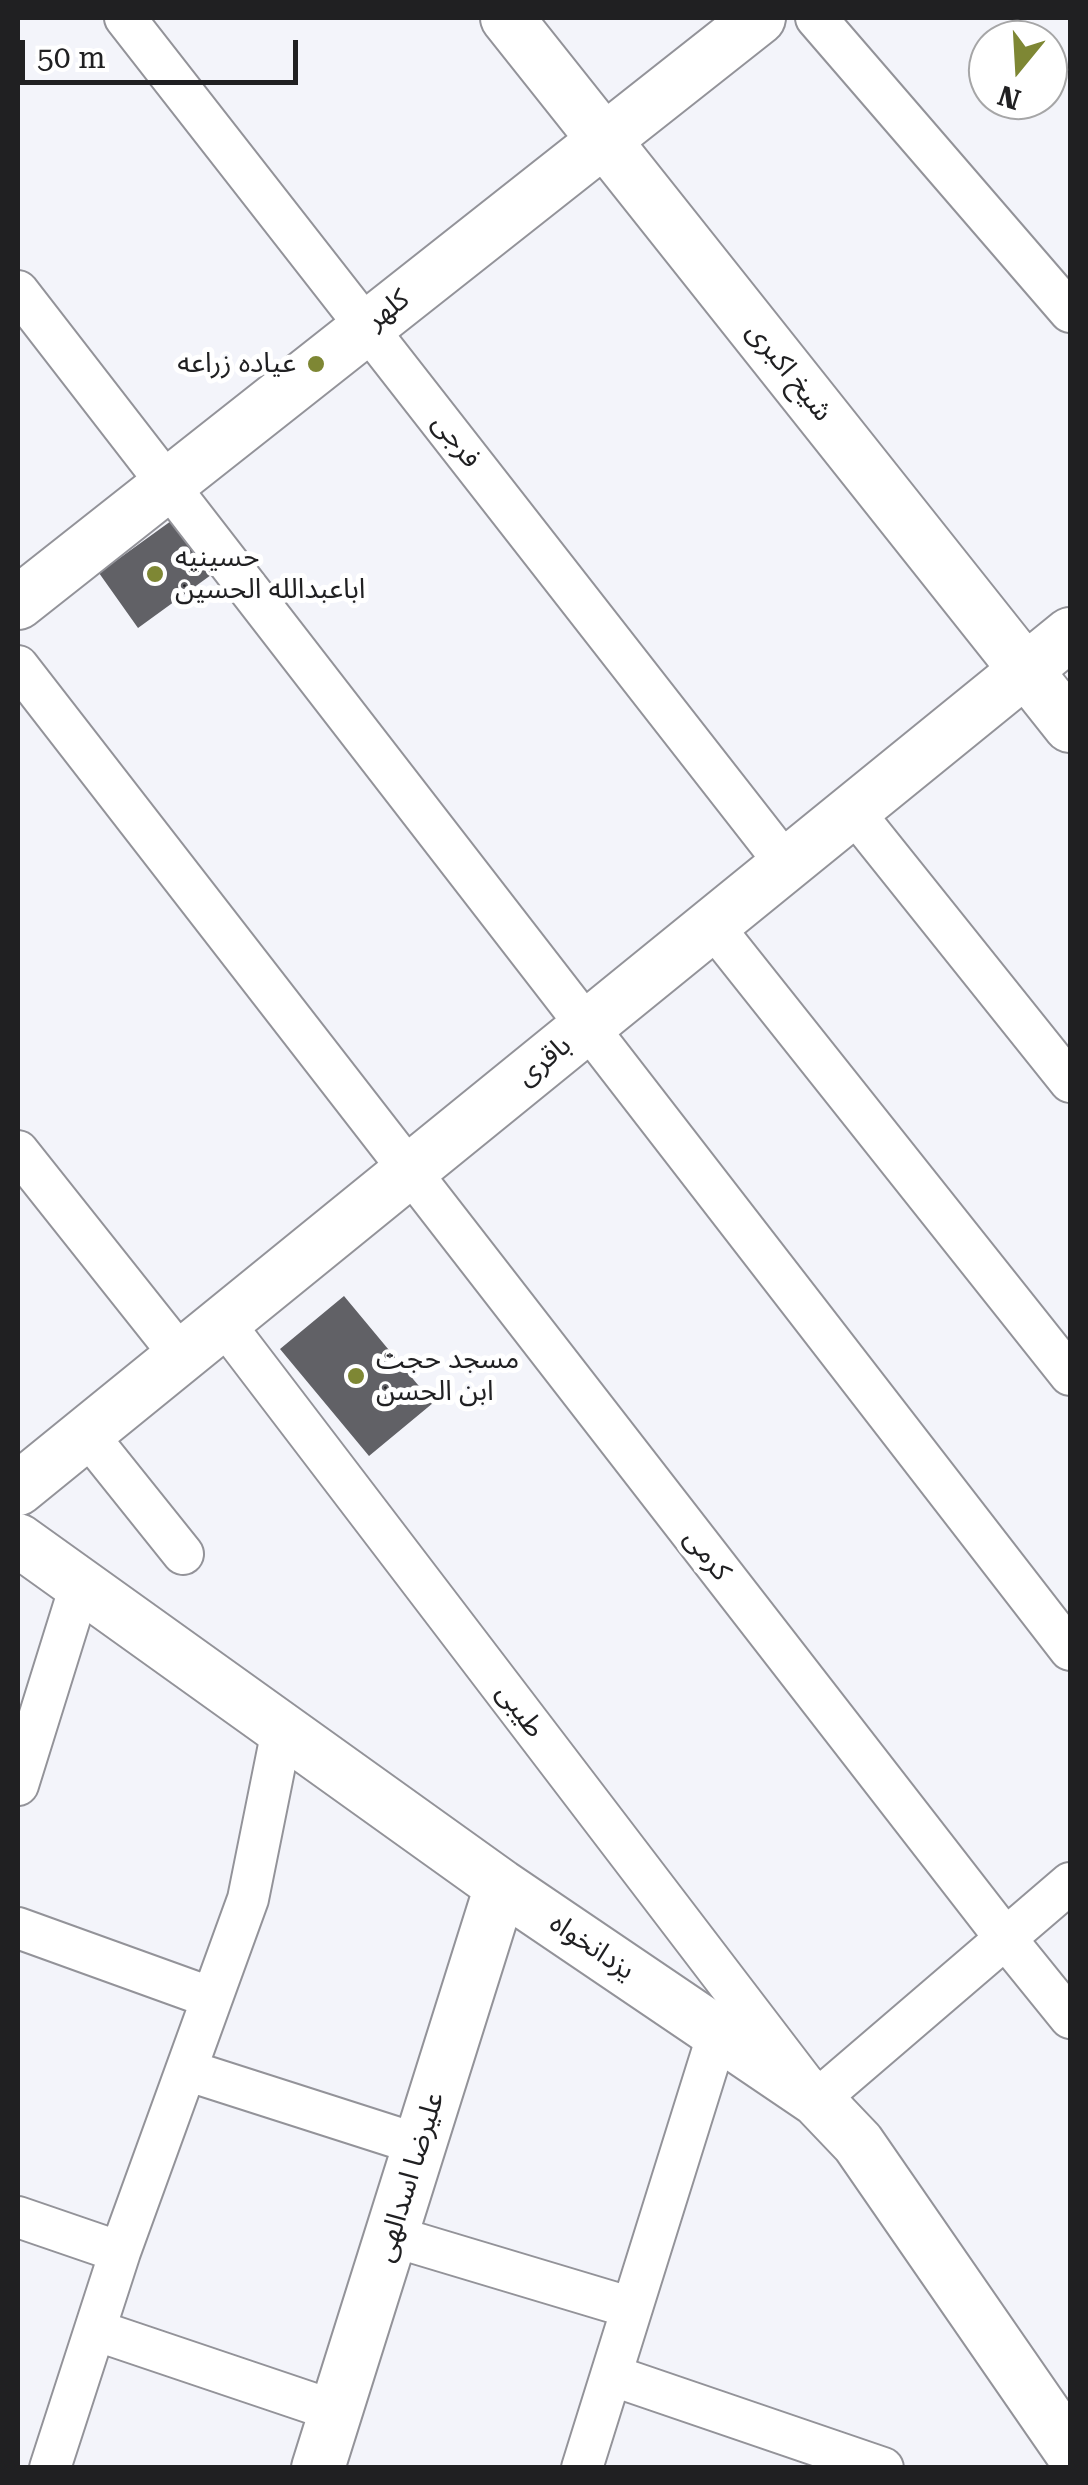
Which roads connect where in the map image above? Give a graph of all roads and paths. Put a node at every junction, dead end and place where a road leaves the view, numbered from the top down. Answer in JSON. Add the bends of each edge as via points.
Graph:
{"nodes":[{"id":1,"x":125,"y":18,"type":"edge"},
{"id":2,"x":507,"y":18,"type":"edge"},
{"id":3,"x":758,"y":18,"type":"edge"},
{"id":4,"x":816,"y":18,"type":"edge"},
{"id":5,"x":604,"y":140,"type":"junction"},
{"id":6,"x":18,"y":291,"type":"edge"},
{"id":7,"x":1070,"y":312,"type":"edge"},
{"id":8,"x":367,"y":327,"type":"junction"},
{"id":9,"x":167,"y":484,"type":"junction"},
{"id":10,"x":18,"y":603,"type":"edge"},
{"id":11,"x":1070,"y":634,"type":"edge"},
{"id":12,"x":18,"y":666,"type":"edge"},
{"id":13,"x":1026,"y":670,"type":"junction"},
{"id":14,"x":1070,"y":726,"type":"edge"},
{"id":15,"x":853,"y":810,"type":"junction"},
{"id":16,"x":786,"y":864,"type":"junction"},
{"id":17,"x":712,"y":925,"type":"junction"},
{"id":18,"x":587,"y":1026,"type":"junction"},
{"id":19,"x":1070,"y":1082,"type":"edge"},
{"id":20,"x":18,"y":1151,"type":"edge"},
{"id":21,"x":409,"y":1171,"type":"junction"},
{"id":22,"x":223,"y":1322,"type":"junction"},
{"id":23,"x":181,"y":1356,"type":"junction"},
{"id":24,"x":1070,"y":1375,"type":"edge"},
{"id":25,"x":86,"y":1433,"type":"junction"},
{"id":26,"x":18,"y":1489,"type":"edge"},
{"id":27,"x":18,"y":1540,"type":"edge"},
{"id":28,"x":183,"y":1554,"type":"dead end"},
{"id":29,"x":80,"y":1586,"type":"junction"},
{"id":30,"x":1070,"y":1650,"type":"edge"},
{"id":31,"x":282,"y":1730,"type":"junction"},
{"id":32,"x":18,"y":1785,"type":"edge"},
{"id":33,"x":1070,"y":1883,"type":"edge"},
{"id":34,"x":501,"y":1886,"type":"junction"},
{"id":35,"x":18,"y":1928,"type":"edge"},
{"id":36,"x":1006,"y":1939,"type":"junction"},
{"id":37,"x":212,"y":1998,"type":"junction"},
{"id":38,"x":1070,"y":2018,"type":"edge"},
{"id":39,"x":718,"y":2033,"type":"junction"},
{"id":40,"x":186,"y":2070,"type":"junction"},
{"id":41,"x":817,"y":2100,"type":"junction"},
{"id":42,"x":420,"y":2145,"type":"junction"},
{"id":43,"x":18,"y":2217,"type":"edge"},
{"id":44,"x":392,"y":2236,"type":"junction"},
{"id":45,"x":120,"y":2252,"type":"junction"},
{"id":46,"x":632,"y":2308,"type":"junction"},
{"id":47,"x":95,"y":2330,"type":"junction"},
{"id":48,"x":612,"y":2374,"type":"junction"},
{"id":49,"x":335,"y":2411,"type":"junction"},
{"id":50,"x":1070,"y":2450,"type":"edge"},
{"id":51,"x":50,"y":2468,"type":"edge"},
{"id":52,"x":318,"y":2468,"type":"edge"},
{"id":53,"x":582,"y":2468,"type":"edge"},
{"id":54,"x":883,"y":2468,"type":"edge"}],
"edges":[{"from":1,"to":8,"type":"street","name":"فرجی"},
{"from":2,"to":5,"type":"street","name":"شیخ اکبری"},
{"from":3,"to":5,"type":"street","name":"کلهر"},
{"from":4,"to":7,"type":"street"},
{"from":5,"to":8,"type":"street","name":"کلهر"},
{"from":5,"to":13,"type":"street","name":"شیخ اکبری"},
{"from":6,"to":9,"type":"street"},
{"from":8,"to":9,"type":"street","name":"کلهر"},
{"from":8,"to":16,"type":"street","name":"فرجی"},
{"from":9,"to":10,"type":"street","name":"کلهر"},
{"from":9,"to":18,"type":"street"},
{"from":11,"to":13,"type":"street","name":"باقری"},
{"from":12,"to":21,"type":"street","name":"کرمی"},
{"from":13,"to":14,"type":"street","name":"شیخ اکبری"},
{"from":13,"to":15,"type":"street","name":"باقری"},
{"from":15,"to":16,"type":"street","name":"باقری"},
{"from":15,"to":19,"type":"street"},
{"from":16,"to":17,"type":"street","name":"باقری"},
{"from":17,"to":18,"type":"street","name":"باقری"},
{"from":17,"to":24,"type":"street"},
{"from":18,"to":21,"type":"street","name":"باقری"},
{"from":18,"to":30,"type":"street"},
{"from":20,"to":23,"type":"street"},
{"from":21,"to":22,"type":"street","name":"باقری"},
{"from":21,"to":36,"type":"street","name":"کرمی"},
{"from":22,"to":23,"type":"street","name":"باقری"},
{"from":22,"to":41,"type":"street","name":"طیبی"},
{"from":23,"to":25,"type":"street","name":"باقری"},
{"from":25,"to":26,"type":"street","name":"باقری"},
{"from":25,"to":28,"type":"street"},
{"from":27,"to":29,"type":"street","name":"یزدانخواه"},
{"from":29,"to":31,"type":"street","name":"یزدانخواه"},
{"from":29,"to":32,"type":"street"},
{"from":31,"to":34,"type":"street","name":"یزدانخواه"},
{"from":31,"to":37,"type":"street","via":[[248,1900]]},
{"from":33,"to":36,"type":"street"},
{"from":34,"to":39,"type":"street","name":"یزدانخواه"},
{"from":34,"to":42,"type":"street","name":"علیرضا اسدالهی"},
{"from":35,"to":37,"type":"street"},
{"from":36,"to":38,"type":"street","name":"کرمی"},
{"from":36,"to":41,"type":"street"},
{"from":37,"to":40,"type":"street"},
{"from":39,"to":41,"type":"street","name":"یزدانخواه"},
{"from":39,"to":46,"type":"street"},
{"from":40,"to":42,"type":"street"},
{"from":40,"to":45,"type":"street"},
{"from":41,"to":50,"type":"street","name":"یزدانخواه","via":[[858,2144]]},
{"from":42,"to":44,"type":"street","name":"علیرضا اسدالهی"},
{"from":43,"to":45,"type":"street"},
{"from":44,"to":46,"type":"street"},
{"from":44,"to":49,"type":"street","name":"علیرضا اسدالهی"},
{"from":45,"to":47,"type":"street"},
{"from":46,"to":48,"type":"street"},
{"from":47,"to":49,"type":"street"},
{"from":47,"to":51,"type":"street"},
{"from":48,"to":53,"type":"street"},
{"from":48,"to":54,"type":"street"},
{"from":49,"to":52,"type":"street","name":"علیرضا اسدالهی"}]}
